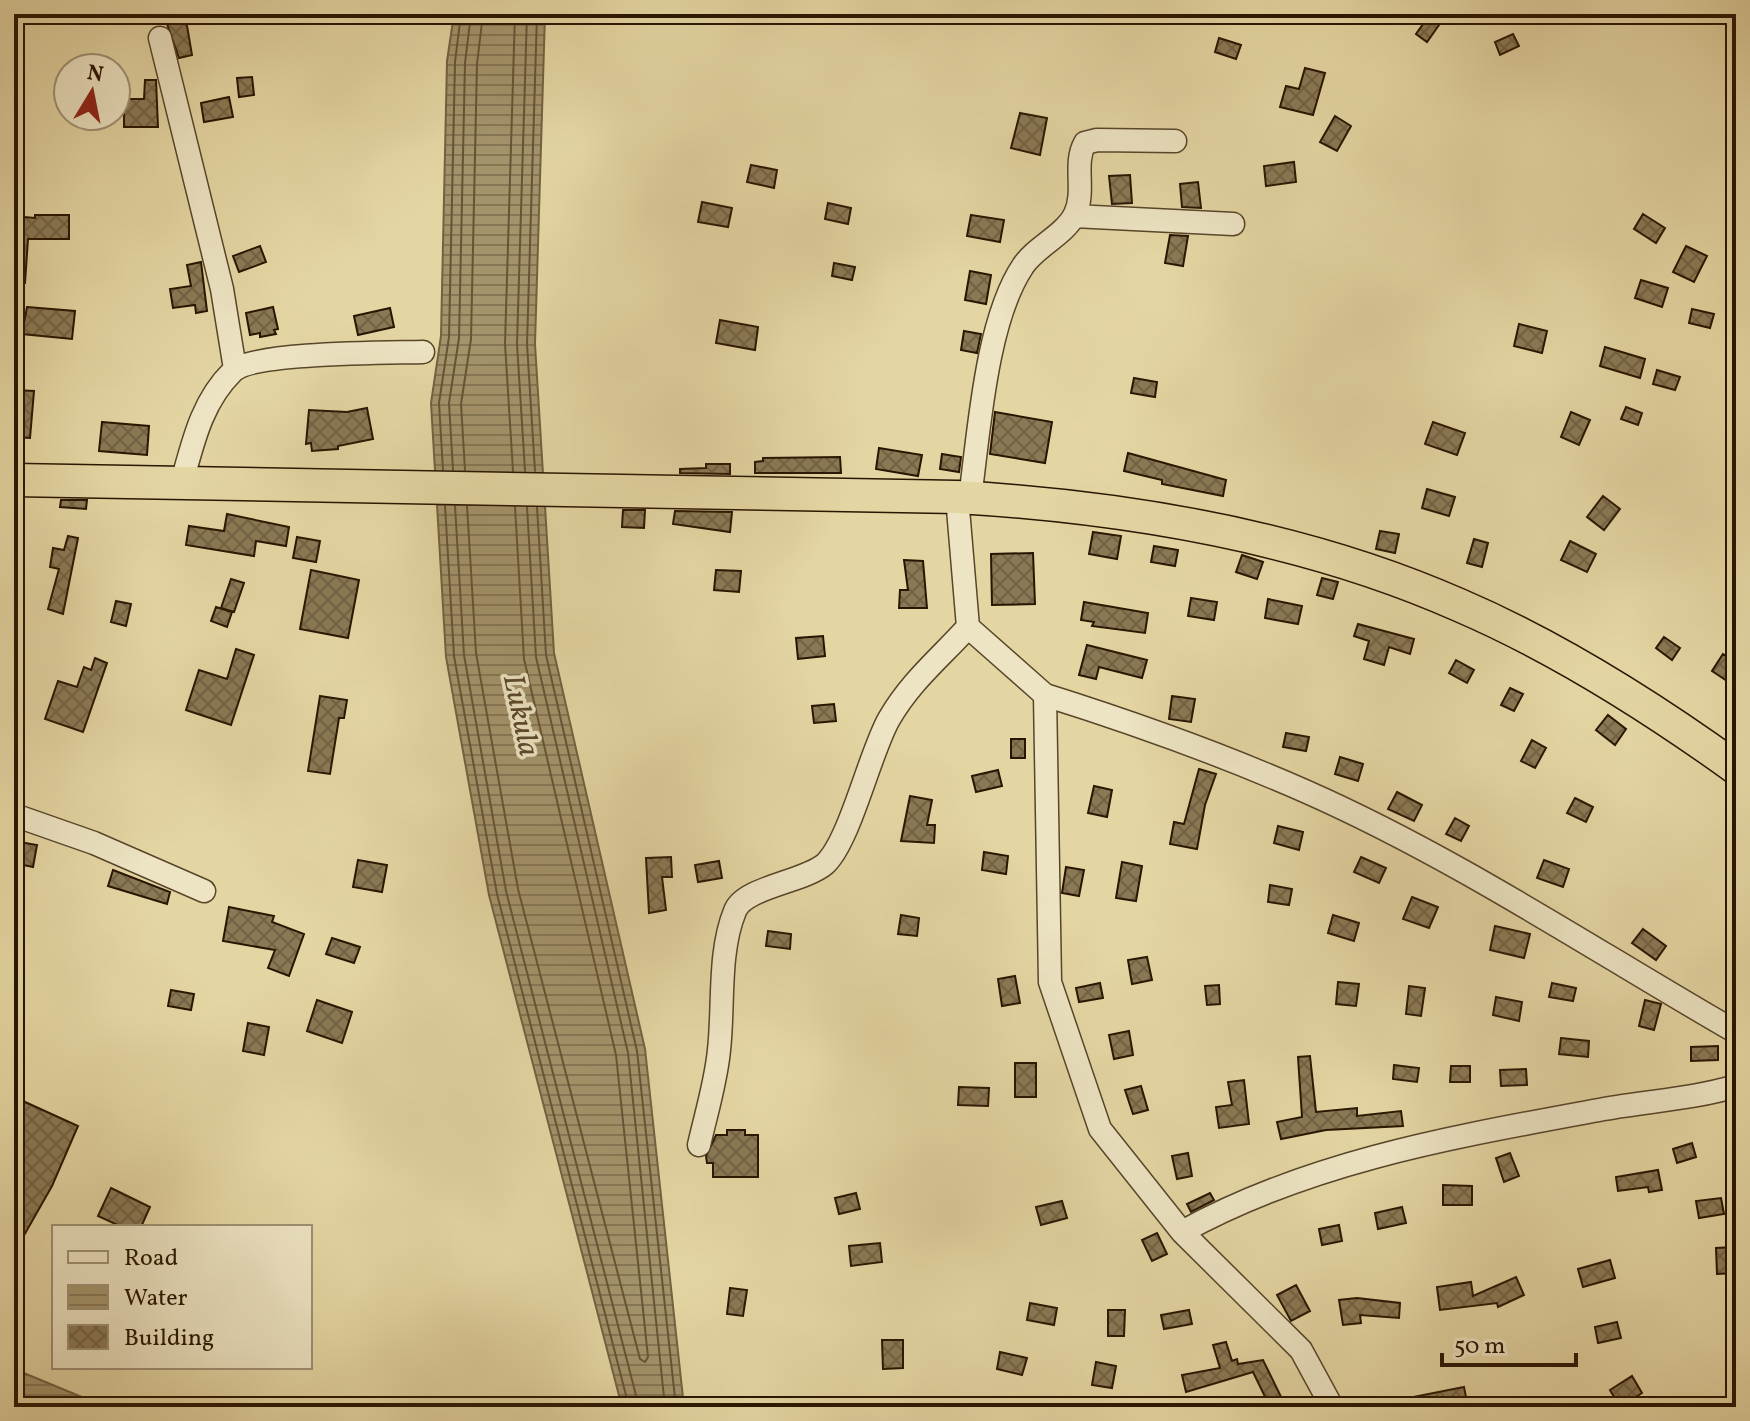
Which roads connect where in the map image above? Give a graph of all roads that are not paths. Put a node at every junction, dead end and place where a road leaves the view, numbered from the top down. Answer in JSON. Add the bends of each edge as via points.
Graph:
{"nodes":[{"id":1,"x":160,"y":38,"type":"dead end"},
{"id":2,"x":1175,"y":141,"type":"dead end"},
{"id":3,"x":1074,"y":216,"type":"junction"},
{"id":4,"x":1233,"y":224,"type":"dead end"},
{"id":5,"x":423,"y":352,"type":"dead end"},
{"id":6,"x":235,"y":369,"type":"junction"},
{"id":7,"x":14,"y":480,"type":"edge"},
{"id":8,"x":182,"y":482,"type":"junction"},
{"id":9,"x":964,"y":497,"type":"junction"},
{"id":10,"x":968,"y":627,"type":"junction"},
{"id":11,"x":1045,"y":695,"type":"junction"},
{"id":12,"x":1736,"y":768,"type":"edge"},
{"id":13,"x":14,"y":815,"type":"edge"},
{"id":14,"x":204,"y":891,"type":"dead end"},
{"id":15,"x":1736,"y":1032,"type":"edge"},
{"id":16,"x":1736,"y":1086,"type":"edge"},
{"id":17,"x":699,"y":1145,"type":"dead end"},
{"id":18,"x":1182,"y":1232,"type":"junction"},
{"id":19,"x":1332,"y":1407,"type":"edge"}],
"edges":[{"from":1,"to":6,"type":"street","via":[[222,289]]},
{"from":2,"to":3,"type":"street","via":[[1085,143],[1079,154],[1081,183]]},
{"from":3,"to":4,"type":"street"},
{"from":3,"to":9,"type":"street","via":[[1023,265],[1002,308]]},
{"from":5,"to":6,"type":"street","via":[[277,358]]},
{"from":6,"to":8,"type":"street","via":[[200,417]]},
{"from":7,"to":8,"type":"highway"},
{"from":8,"to":9,"type":"highway"},
{"from":9,"to":10,"type":"street"},
{"from":9,"to":12,"type":"highway","via":[[1031,500],[1240,534],[1353,566],[1460,605],[1581,668]]},
{"from":10,"to":11,"type":"street"},
{"from":10,"to":17,"type":"street","via":[[916,678],[888,722],[826,863],[749,895],[735,908],[719,1053]]},
{"from":11,"to":15,"type":"street","via":[[1155,730],[1309,793],[1565,930]]},
{"from":11,"to":18,"type":"street","via":[[1050,982],[1100,1129]]},
{"from":13,"to":14,"type":"street"},
{"from":16,"to":18,"type":"street","via":[[1398,1149],[1237,1201]]},
{"from":18,"to":19,"type":"street","via":[[1301,1350]]}]}
